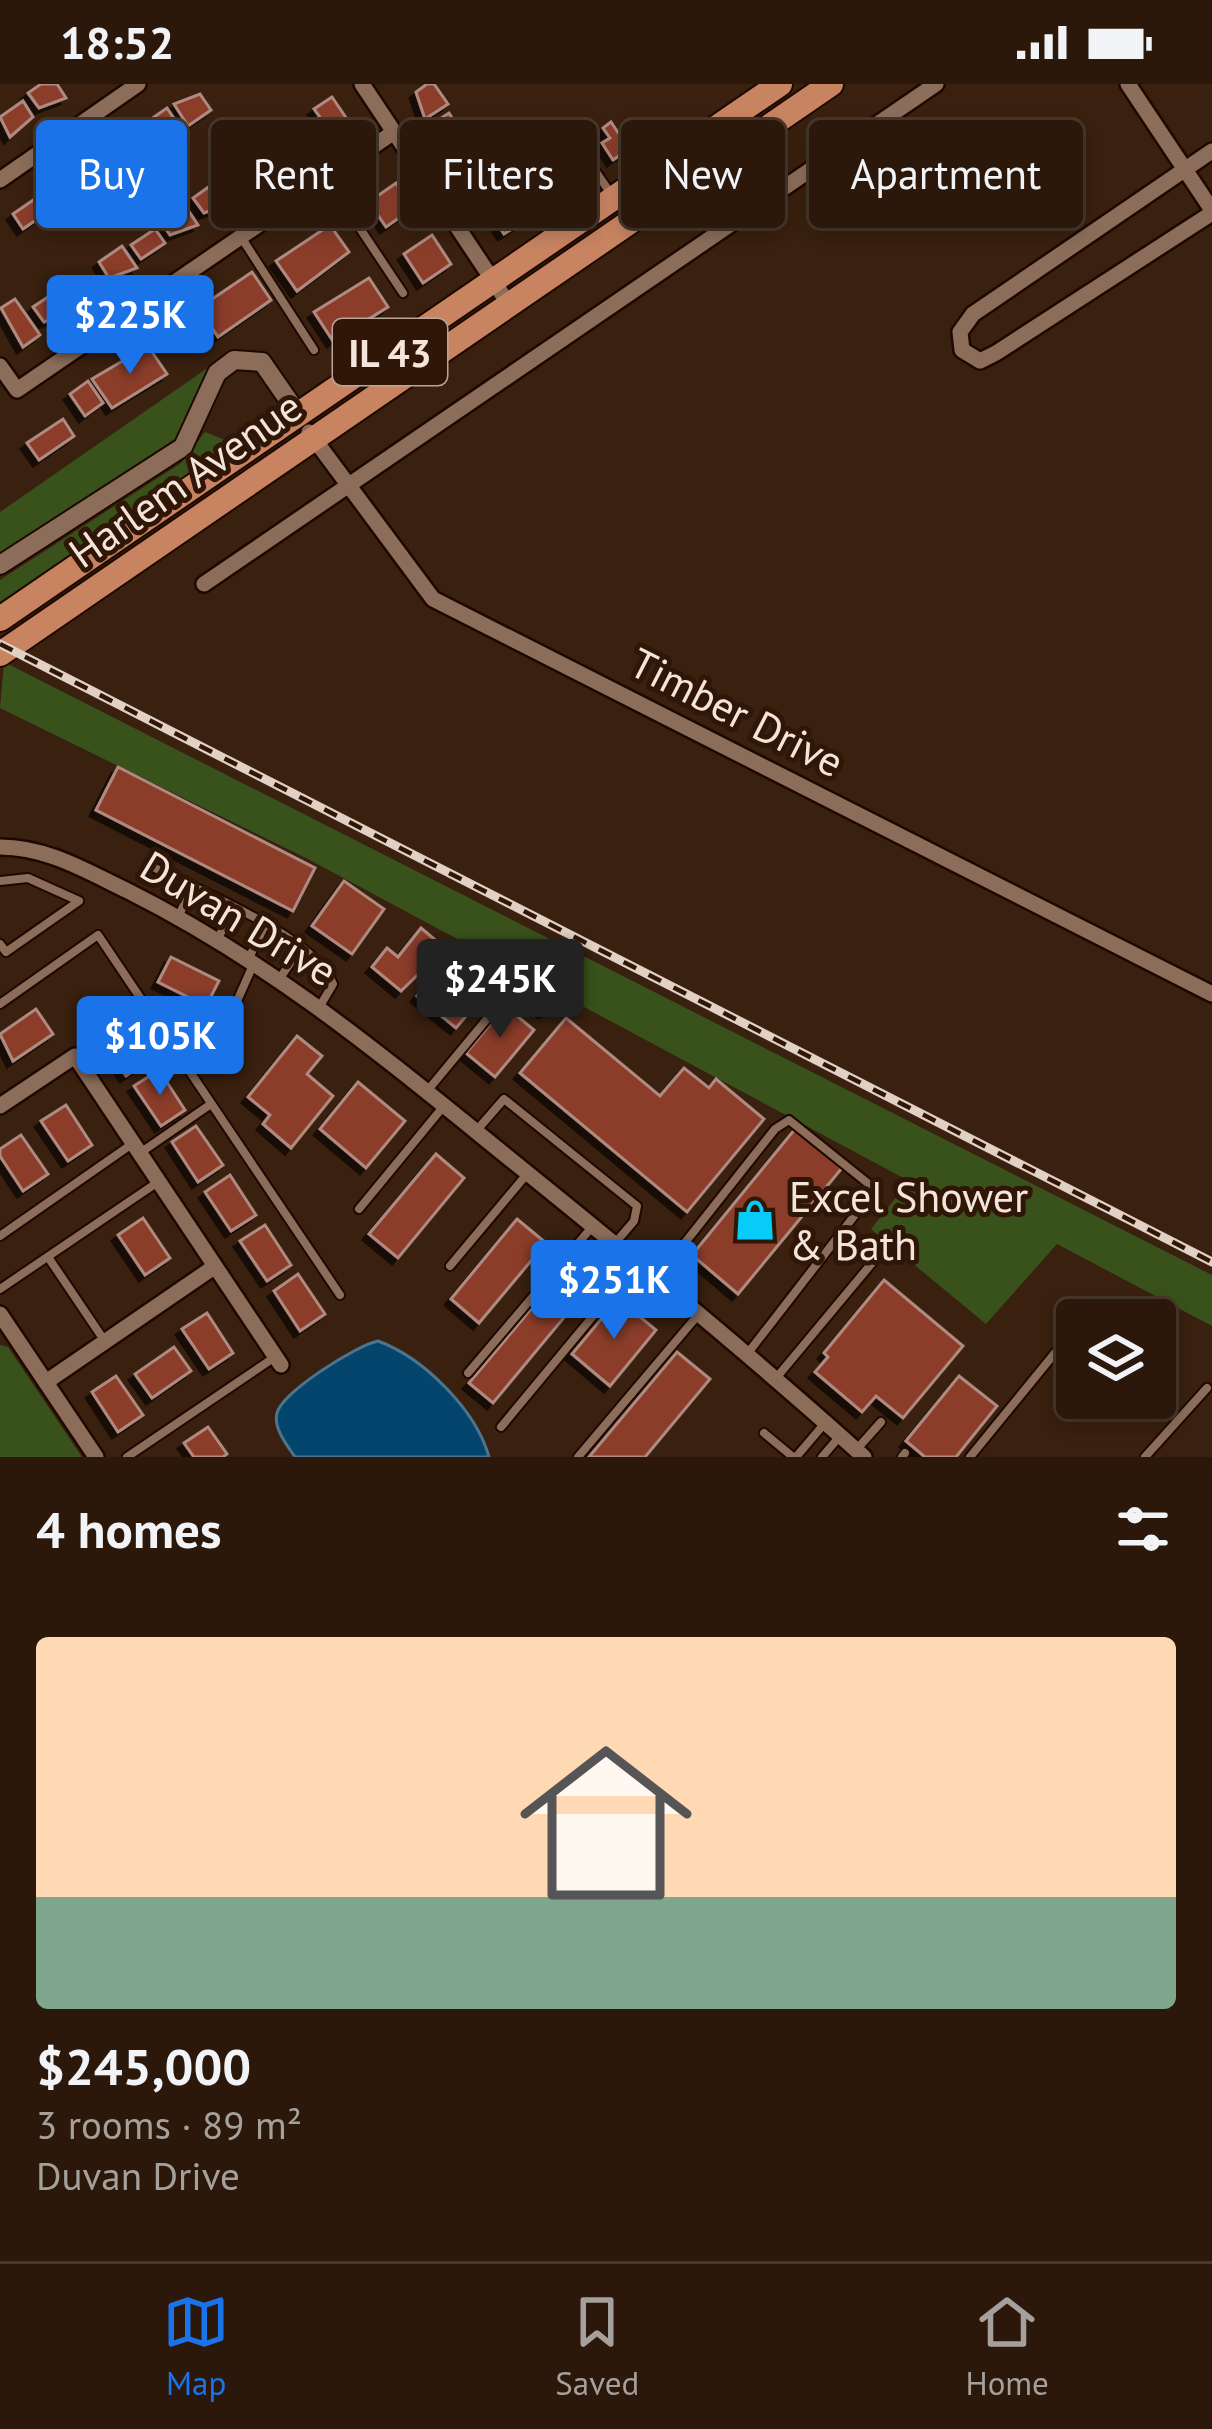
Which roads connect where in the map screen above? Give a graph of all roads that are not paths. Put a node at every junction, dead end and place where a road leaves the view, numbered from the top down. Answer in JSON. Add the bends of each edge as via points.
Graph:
{"nodes":[{"id":1,"x":138,"y":84,"type":"edge"},
{"id":2,"x":362,"y":84,"type":"edge"},
{"id":3,"x":780,"y":84,"type":"edge"},
{"id":4,"x":831,"y":84,"type":"edge"},
{"id":5,"x":936,"y":84,"type":"edge"},
{"id":6,"x":1128,"y":84,"type":"edge"},
{"id":7,"x":727,"y":120,"type":"edge"},
{"id":8,"x":779,"y":120,"type":"edge"},
{"id":9,"x":394,"y":132,"type":"junction"},
{"id":10,"x":376,"y":144,"type":"edge"},
{"id":11,"x":1212,"y":151,"type":"edge"},
{"id":12,"x":1185,"y":169,"type":"junction"},
{"id":13,"x":597,"y":174,"type":"edge"},
{"id":14,"x":0,"y":180,"type":"edge"},
{"id":15,"x":621,"y":194,"type":"edge"},
{"id":16,"x":614,"y":199,"type":"junction"},
{"id":17,"x":597,"y":210,"type":"edge"},
{"id":18,"x":1212,"y":212,"type":"edge"},
{"id":19,"x":254,"y":228,"type":"edge"},
{"id":20,"x":360,"y":228,"type":"edge"},
{"id":21,"x":571,"y":228,"type":"edge"},
{"id":22,"x":623,"y":228,"type":"edge"},
{"id":23,"x":241,"y":237,"type":"junction"},
{"id":24,"x":494,"y":281,"type":"junction"},
{"id":25,"x":403,"y":293,"type":"dead end"},
{"id":26,"x":510,"y":306,"type":"junction"},
{"id":27,"x":314,"y":350,"type":"dead end"},
{"id":28,"x":0,"y":366,"type":"edge"},
{"id":29,"x":298,"y":414,"type":"junction"},
{"id":30,"x":314,"y":437,"type":"junction"},
{"id":31,"x":346,"y":486,"type":"junction"},
{"id":32,"x":0,"y":565,"type":"edge"},
{"id":33,"x":204,"y":584,"type":"dead end"},
{"id":34,"x":0,"y":619,"type":"edge"},
{"id":35,"x":0,"y":654,"type":"edge"},
{"id":36,"x":0,"y":847,"type":"edge"},
{"id":37,"x":151,"y":866,"type":"dead end"},
{"id":38,"x":0,"y":880,"type":"edge"},
{"id":39,"x":193,"y":888,"type":"junction"},
{"id":40,"x":234,"y":909,"type":"junction"},
{"id":41,"x":178,"y":917,"type":"junction"},
{"id":42,"x":265,"y":925,"type":"junction"},
{"id":43,"x":218,"y":938,"type":"junction"},
{"id":44,"x":0,"y":944,"type":"edge"},
{"id":45,"x":301,"y":949,"type":"junction"},
{"id":46,"x":252,"y":960,"type":"junction"},
{"id":47,"x":280,"y":978,"type":"junction"},
{"id":48,"x":1212,"y":994,"type":"edge"},
{"id":49,"x":0,"y":1004,"type":"edge"},
{"id":50,"x":320,"y":1006,"type":"junction"},
{"id":51,"x":539,"y":1013,"type":"dead end"},
{"id":52,"x":197,"y":1018,"type":"dead end"},
{"id":53,"x":426,"y":1091,"type":"junction"},
{"id":54,"x":212,"y":1104,"type":"junction"},
{"id":55,"x":0,"y":1106,"type":"edge"},
{"id":56,"x":444,"y":1106,"type":"junction"},
{"id":57,"x":476,"y":1131,"type":"junction"},
{"id":58,"x":136,"y":1149,"type":"junction"},
{"id":59,"x":527,"y":1173,"type":"junction"},
{"id":60,"x":158,"y":1182,"type":"junction"},
{"id":61,"x":359,"y":1209,"type":"dead end"},
{"id":62,"x":593,"y":1226,"type":"junction"},
{"id":63,"x":0,"y":1235,"type":"edge"},
{"id":64,"x":615,"y":1244,"type":"junction"},
{"id":65,"x":882,"y":1251,"type":"dead end"},
{"id":66,"x":48,"y":1257,"type":"junction"},
{"id":67,"x":638,"y":1262,"type":"junction"},
{"id":68,"x":450,"y":1266,"type":"dead end"},
{"id":69,"x":214,"y":1268,"type":"junction"},
{"id":70,"x":657,"y":1278,"type":"junction"},
{"id":71,"x":0,"y":1289,"type":"edge"},
{"id":72,"x":340,"y":1295,"type":"dead end"},
{"id":73,"x":699,"y":1313,"type":"junction"},
{"id":74,"x":2,"y":1321,"type":"edge"},
{"id":75,"x":105,"y":1342,"type":"junction"},
{"id":76,"x":1056,"y":1351,"type":"edge"},
{"id":77,"x":748,"y":1354,"type":"junction"},
{"id":78,"x":279,"y":1361,"type":"joint"},
{"id":79,"x":468,"y":1373,"type":"dead end"},
{"id":80,"x":776,"y":1378,"type":"junction"},
{"id":81,"x":46,"y":1382,"type":"junction"},
{"id":82,"x":1208,"y":1388,"type":"dead end"},
{"id":83,"x":826,"y":1422,"type":"junction"},
{"id":84,"x":881,"y":1422,"type":"dead end"},
{"id":85,"x":501,"y":1427,"type":"dead end"},
{"id":86,"x":764,"y":1433,"type":"dead end"},
{"id":87,"x":841,"y":1436,"type":"junction"},
{"id":88,"x":860,"y":1454,"type":"edge"},
{"id":89,"x":96,"y":1457,"type":"edge"},
{"id":90,"x":127,"y":1457,"type":"edge"},
{"id":91,"x":578,"y":1457,"type":"edge"},
{"id":92,"x":794,"y":1457,"type":"edge"},
{"id":93,"x":822,"y":1457,"type":"edge"},
{"id":94,"x":970,"y":1457,"type":"edge"},
{"id":95,"x":1145,"y":1457,"type":"edge"}],
"edges":[{"from":1,"to":14,"type":"street"},
{"from":2,"to":9,"type":"street"},
{"from":3,"to":7,"type":"main road","name":"Harlem Avenue","number":"IL 43"},
{"from":4,"to":8,"type":"main road","name":"Harlem Avenue","number":"IL 43"},
{"from":5,"to":31,"type":"street"},
{"from":6,"to":12,"type":"street"},
{"from":9,"to":10,"type":"street"},
{"from":9,"to":24,"type":"street"},
{"from":11,"to":12,"type":"street"},
{"from":12,"to":18,"type":"street"},
{"from":12,"to":18,"type":"street","via":[[973,314],[960,332],[962,350],[980,361],[996,353]]},
{"from":13,"to":16,"type":"lane"},
{"from":15,"to":16,"type":"main road","name":"Harlem Avenue","number":"IL 43"},
{"from":16,"to":17,"type":"main road","name":"Harlem Avenue","number":"IL 43"},
{"from":19,"to":23,"type":"street"},
{"from":20,"to":25,"type":"lane"},
{"from":21,"to":24,"type":"main road","name":"Harlem Avenue","number":"IL 43"},
{"from":22,"to":26,"type":"main road","name":"Harlem Avenue","number":"IL 43"},
{"from":23,"to":27,"type":"lane"},
{"from":23,"to":28,"type":"street","via":[[17,390]]},
{"from":24,"to":26,"type":"street"},
{"from":24,"to":29,"type":"main road","name":"Harlem Avenue","number":"IL 43"},
{"from":26,"to":30,"type":"main road","name":"Harlem Avenue","number":"IL 43"},
{"from":29,"to":30,"type":"street","name":"Timber Drive"},
{"from":29,"to":32,"type":"street","via":[[262,362],[234,359],[218,373],[184,447]]},
{"from":29,"to":34,"type":"main road","name":"Harlem Avenue","number":"IL 43"},
{"from":30,"to":31,"type":"street","name":"Timber Drive"},
{"from":30,"to":35,"type":"main road","name":"Harlem Avenue","number":"IL 43"},
{"from":31,"to":33,"type":"street"},
{"from":31,"to":48,"type":"street","name":"Timber Drive","via":[[433,599]]},
{"from":36,"to":41,"type":"street","name":"Duvan Drive","via":[[64,859]]},
{"from":37,"to":39,"type":"lane"},
{"from":38,"to":44,"type":"lane","via":[[28,878],[79,901],[6,952]]},
{"from":39,"to":40,"type":"lane"},
{"from":39,"to":41,"type":"lane"},
{"from":40,"to":42,"type":"lane"},
{"from":40,"to":43,"type":"lane"},
{"from":41,"to":43,"type":"street","name":"Duvan Drive"},
{"from":42,"to":45,"type":"lane"},
{"from":42,"to":46,"type":"lane"},
{"from":43,"to":46,"type":"street","name":"Duvan Drive"},
{"from":45,"to":47,"type":"lane"},
{"from":45,"to":50,"type":"lane","via":[[332,979]]},
{"from":46,"to":47,"type":"street","name":"Duvan Drive"},
{"from":46,"to":52,"type":"lane","via":[[221,1037]]},
{"from":47,"to":50,"type":"street","name":"Duvan Drive"},
{"from":49,"to":54,"type":"lane","via":[[98,935]]},
{"from":50,"to":53,"type":"street","name":"Duvan Drive"},
{"from":51,"to":53,"type":"lane","via":[[511,990]]},
{"from":53,"to":56,"type":"street","name":"Duvan Drive"},
{"from":54,"to":58,"type":"lane"},
{"from":54,"to":72,"type":"lane"},
{"from":55,"to":58,"type":"street","via":[[75,1056]]},
{"from":56,"to":57,"type":"street","name":"Duvan Drive"},
{"from":56,"to":61,"type":"lane"},
{"from":57,"to":59,"type":"street","name":"Duvan Drive"},
{"from":57,"to":64,"type":"lane","via":[[504,1099],[637,1207]]},
{"from":58,"to":60,"type":"street"},
{"from":58,"to":63,"type":"lane"},
{"from":59,"to":62,"type":"street","name":"Duvan Drive"},
{"from":59,"to":68,"type":"lane"},
{"from":60,"to":66,"type":"lane"},
{"from":60,"to":69,"type":"street"},
{"from":62,"to":64,"type":"street","name":"Duvan Drive"},
{"from":62,"to":79,"type":"lane"},
{"from":64,"to":67,"type":"street","name":"Duvan Drive"},
{"from":65,"to":80,"type":"lane"},
{"from":66,"to":71,"type":"lane"},
{"from":66,"to":75,"type":"lane"},
{"from":67,"to":70,"type":"street","name":"Duvan Drive"},
{"from":67,"to":85,"type":"lane"},
{"from":69,"to":75,"type":"street"},
{"from":69,"to":78,"type":"street"},
{"from":70,"to":73,"type":"street","name":"Duvan Drive"},
{"from":70,"to":77,"type":"lane","via":[[789,1120],[875,1189]]},
{"from":73,"to":77,"type":"street","name":"Duvan Drive"},
{"from":73,"to":91,"type":"lane"},
{"from":74,"to":81,"type":"street"},
{"from":75,"to":81,"type":"street"},
{"from":76,"to":94,"type":"lane"},
{"from":77,"to":80,"type":"street","name":"Duvan Drive"},
{"from":78,"to":90,"type":"lane"},
{"from":80,"to":83,"type":"street","name":"Duvan Drive"},
{"from":81,"to":89,"type":"street"},
{"from":82,"to":95,"type":"lane"},
{"from":83,"to":87,"type":"street","name":"Duvan Drive"},
{"from":83,"to":92,"type":"lane"},
{"from":84,"to":88,"type":"lane"},
{"from":86,"to":92,"type":"lane"},
{"from":87,"to":88,"type":"street","name":"Duvan Drive"},
{"from":87,"to":93,"type":"lane"}]}
